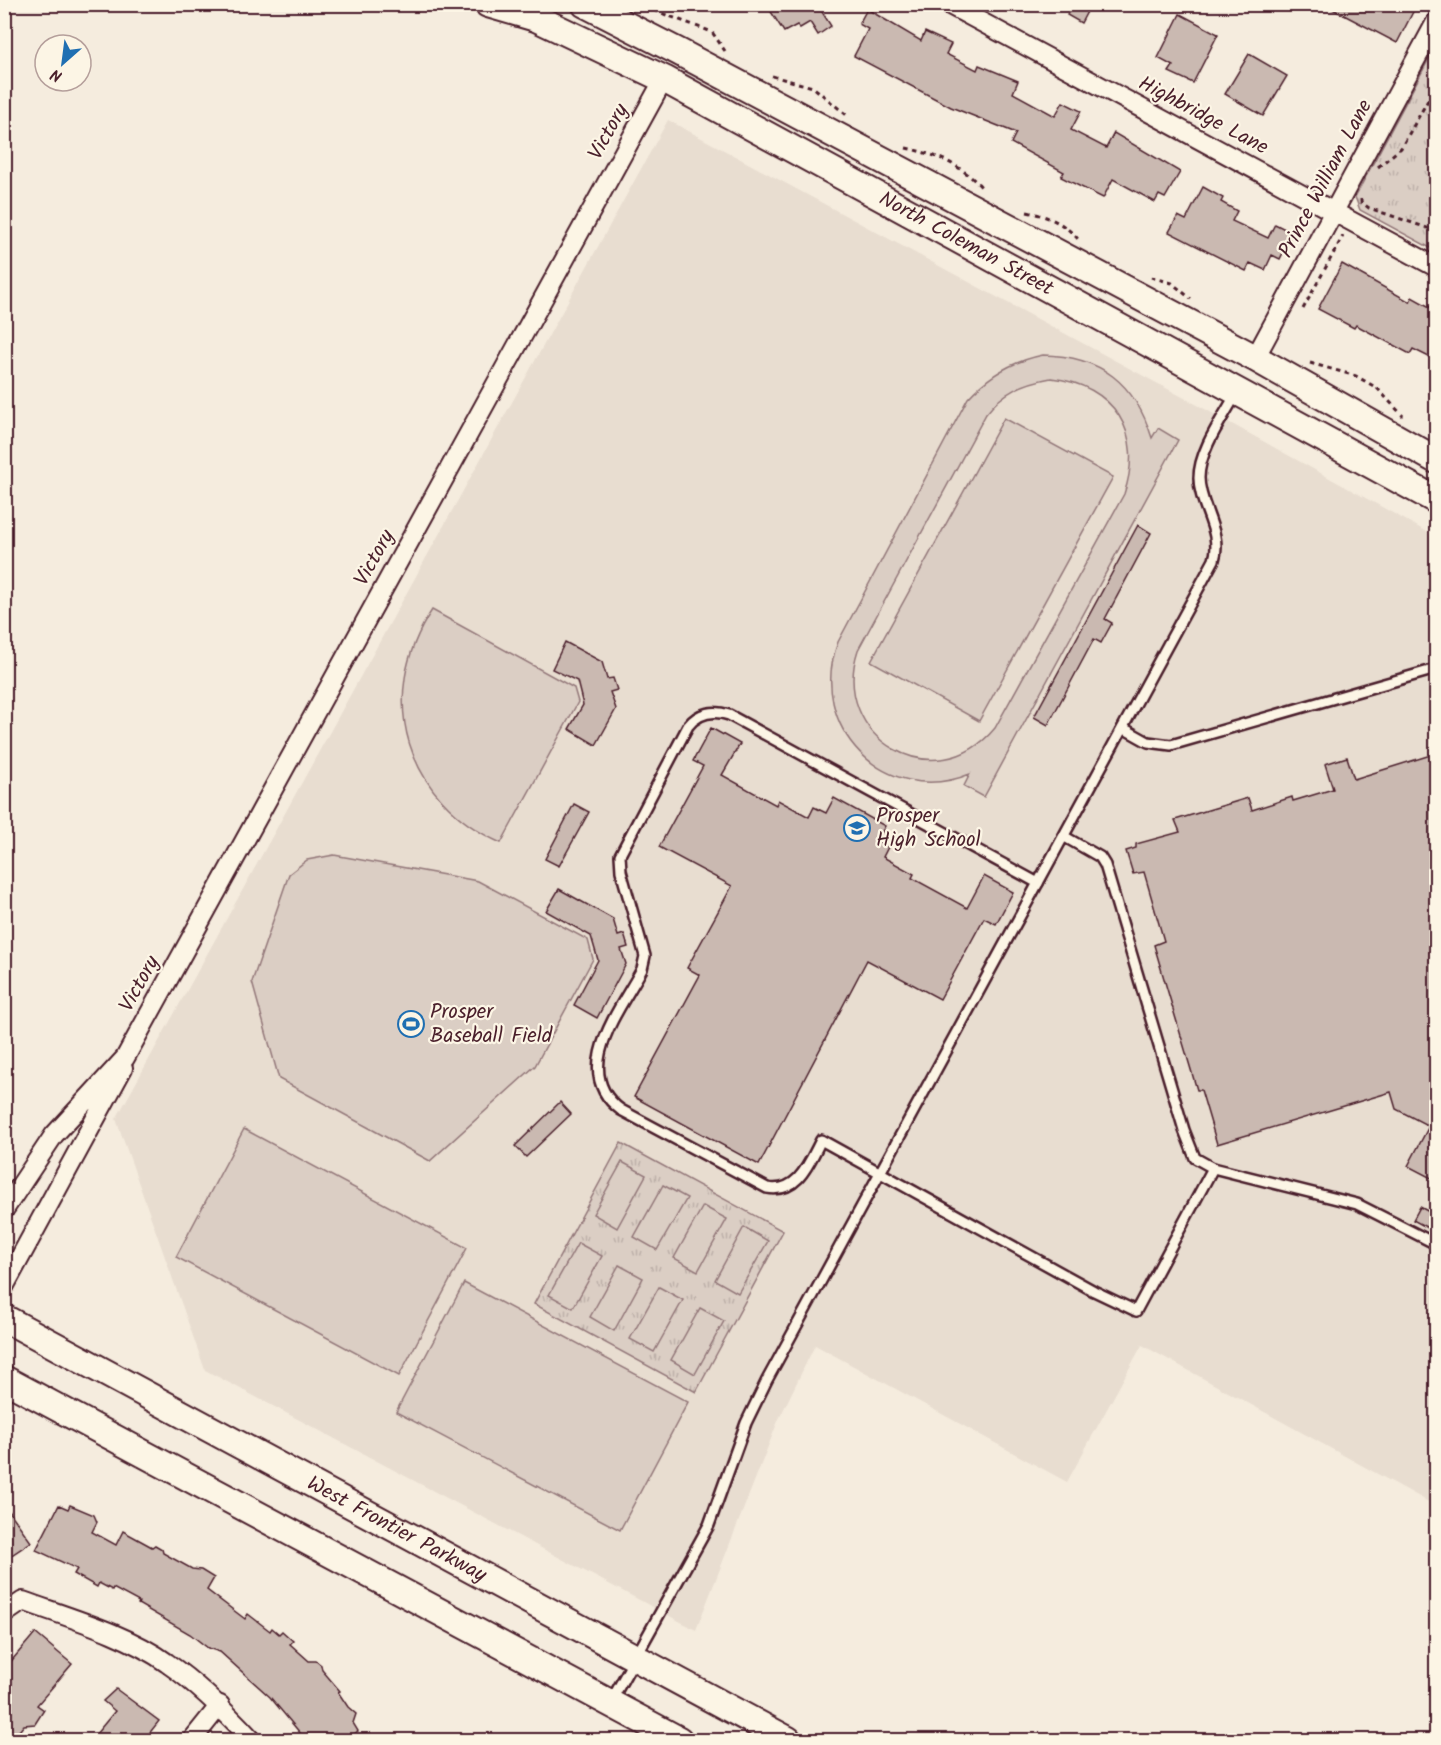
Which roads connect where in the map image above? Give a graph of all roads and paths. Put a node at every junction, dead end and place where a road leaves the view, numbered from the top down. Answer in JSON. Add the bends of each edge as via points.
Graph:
{"nodes":[{"id":1,"x":488,"y":4,"type":"edge"},
{"id":2,"x":585,"y":4,"type":"edge"},
{"id":3,"x":948,"y":4,"type":"edge"},
{"id":4,"x":1437,"y":22,"type":"edge"},
{"id":5,"x":680,"y":52,"type":"junction"},
{"id":6,"x":664,"y":80,"type":"junction"},
{"id":7,"x":1437,"y":86,"type":"edge"},
{"id":8,"x":1372,"y":177,"type":"dead end"},
{"id":9,"x":1361,"y":196,"type":"dead end"},
{"id":10,"x":1361,"y":202,"type":"junction"},
{"id":11,"x":1334,"y":212,"type":"junction"},
{"id":12,"x":1351,"y":221,"type":"junction"},
{"id":13,"x":1437,"y":231,"type":"edge"},
{"id":14,"x":1437,"y":267,"type":"edge"},
{"id":15,"x":1302,"y":311,"type":"dead end"},
{"id":16,"x":1255,"y":358,"type":"junction"},
{"id":17,"x":1237,"y":392,"type":"junction"},
{"id":18,"x":1437,"y":460,"type":"edge"},
{"id":19,"x":1437,"y":500,"type":"edge"},
{"id":20,"x":1437,"y":669,"type":"edge"},
{"id":21,"x":1123,"y":728,"type":"junction"},
{"id":22,"x":1065,"y":837,"type":"junction"},
{"id":23,"x":1038,"y":883,"type":"junction"},
{"id":24,"x":125,"y":1058,"type":"junction"},
{"id":25,"x":1213,"y":1168,"type":"junction"},
{"id":26,"x":879,"y":1172,"type":"junction"},
{"id":27,"x":4,"y":1210,"type":"edge"},
{"id":28,"x":1437,"y":1244,"type":"edge"},
{"id":29,"x":4,"y":1287,"type":"edge"},
{"id":30,"x":4,"y":1318,"type":"edge"},
{"id":31,"x":4,"y":1379,"type":"edge"},
{"id":32,"x":4,"y":1614,"type":"edge"},
{"id":33,"x":635,"y":1658,"type":"junction"},
{"id":34,"x":610,"y":1703,"type":"junction"},
{"id":35,"x":220,"y":1704,"type":"junction"},
{"id":36,"x":192,"y":1740,"type":"edge"},
{"id":37,"x":252,"y":1740,"type":"edge"},
{"id":38,"x":679,"y":1740,"type":"edge"},
{"id":39,"x":788,"y":1740,"type":"edge"}],
"edges":[{"from":1,"to":6,"type":"street","name":"North Coleman Street","via":[[536,18]]},
{"from":2,"to":5,"type":"street","name":"North Coleman Street"},
{"from":3,"to":11,"type":"street","name":"Highbridge Lane"},
{"from":4,"to":11,"type":"street","name":"Prince William Lane"},
{"from":5,"to":6,"type":"street"},
{"from":5,"to":16,"type":"street","name":"North Coleman Street"},
{"from":6,"to":17,"type":"street","name":"North Coleman Street"},
{"from":6,"to":24,"type":"street","name":"Victory"},
{"from":7,"to":8,"type":"path","via":[[1401,148]]},
{"from":9,"to":10,"type":"path"},
{"from":10,"to":12,"type":"path"},
{"from":10,"to":13,"type":"path","via":[[1392,218]]},
{"from":11,"to":12,"type":"street","name":"Highbridge Lane"},
{"from":11,"to":16,"type":"street","name":"Prince William Lane"},
{"from":12,"to":14,"type":"street","name":"Highbridge Lane"},
{"from":12,"to":15,"type":"path"},
{"from":16,"to":17,"type":"street"},
{"from":16,"to":18,"type":"street","name":"North Coleman Street"},
{"from":17,"to":19,"type":"street","name":"North Coleman Street"},
{"from":17,"to":21,"type":"lane","via":[[1204,457],[1199,476],[1215,536],[1214,560]]},
{"from":20,"to":21,"type":"lane","via":[[1171,745],[1148,742]]},
{"from":21,"to":22,"type":"lane"},
{"from":22,"to":23,"type":"lane"},
{"from":22,"to":25,"type":"lane","via":[[1100,857],[1105,865],[1190,1151],[1202,1164]]},
{"from":23,"to":26,"type":"lane"},
{"from":23,"to":26,"type":"lane","via":[[729,715],[702,714],[688,726],[620,855],[645,956],[642,969],[601,1046],[597,1064],[599,1083],[608,1099],[621,1110],[767,1188],[782,1189],[796,1181],[822,1140]]},
{"from":24,"to":27,"type":"street","name":"Victory","via":[[54,1135]]},
{"from":24,"to":29,"type":"street","name":"Victory","via":[[121,1074]]},
{"from":25,"to":26,"type":"lane","via":[[1136,1311]]},
{"from":25,"to":28,"type":"lane","via":[[1358,1203]]},
{"from":26,"to":33,"type":"lane","via":[[756,1403],[714,1515]]},
{"from":30,"to":33,"type":"street","name":"West Frontier Parkway"},
{"from":31,"to":34,"type":"street"},
{"from":32,"to":35,"type":"street","via":[[23,1601],[109,1633],[166,1662]]},
{"from":33,"to":34,"type":"lane"},
{"from":33,"to":39,"type":"street","name":"West Frontier Parkway"},
{"from":34,"to":38,"type":"street"},
{"from":35,"to":36,"type":"street"},
{"from":35,"to":37,"type":"street"}]}
